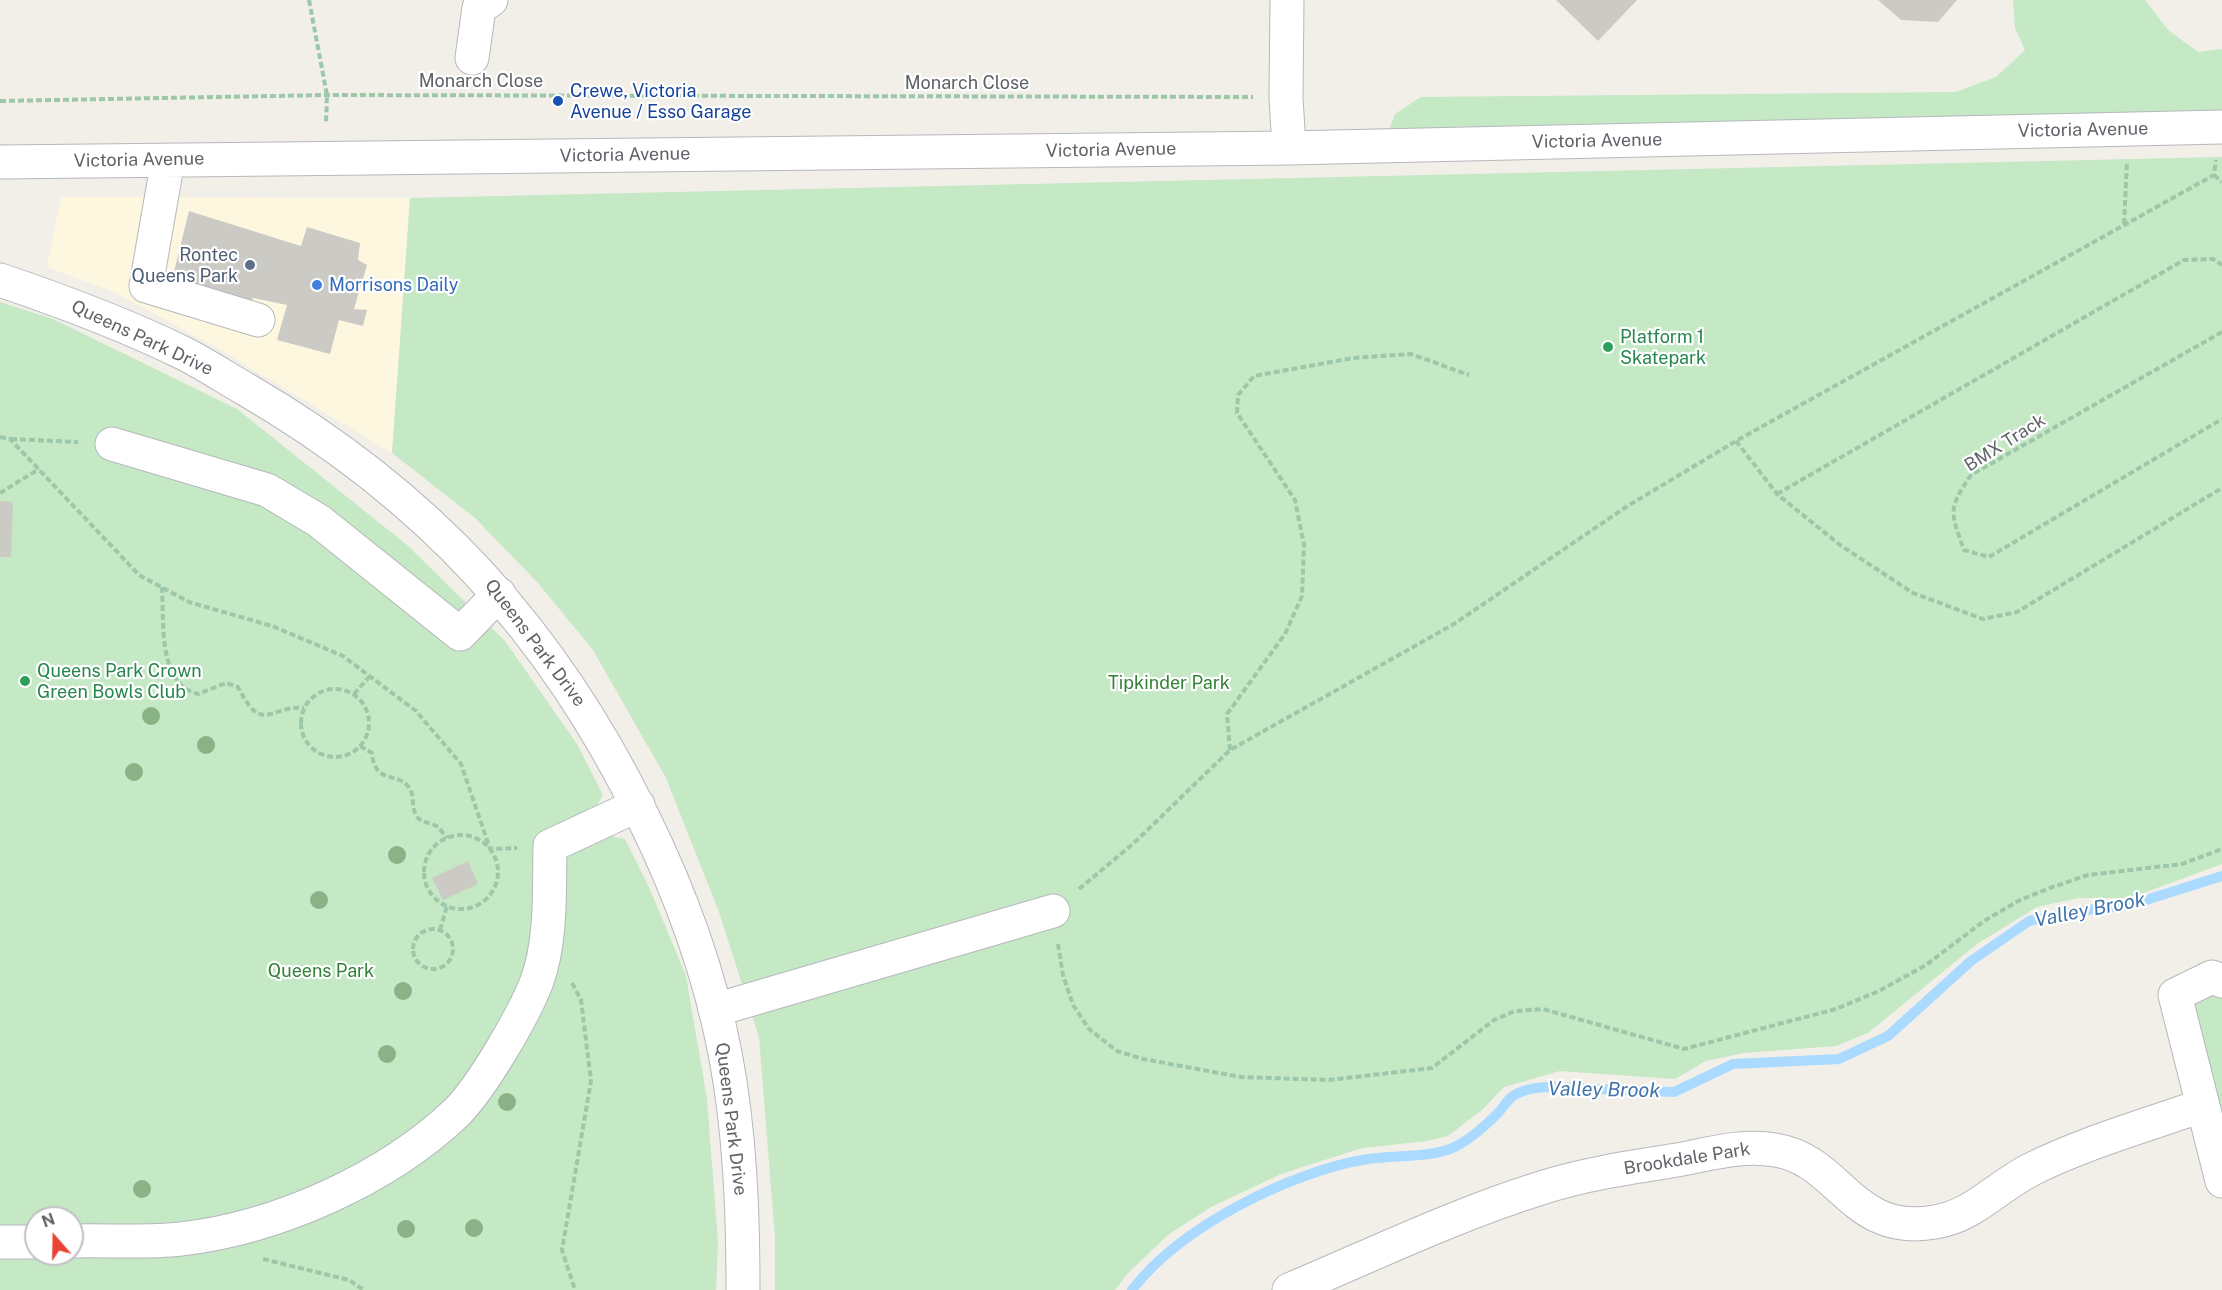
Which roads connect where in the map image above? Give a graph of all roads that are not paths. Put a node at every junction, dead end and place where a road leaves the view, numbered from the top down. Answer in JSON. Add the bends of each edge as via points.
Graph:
{"nodes":[{"id":1,"x":491,"y":0,"type":"edge"},
{"id":2,"x":1287,"y":0,"type":"edge"},
{"id":3,"x":472,"y":58,"type":"dead end"},
{"id":4,"x":2222,"y":127,"type":"edge"},
{"id":5,"x":1289,"y":148,"type":"junction"},
{"id":6,"x":168,"y":160,"type":"junction"},
{"id":7,"x":0,"y":162,"type":"edge"},
{"id":8,"x":0,"y":280,"type":"edge"},
{"id":9,"x":258,"y":320,"type":"dead end"},
{"id":10,"x":112,"y":444,"type":"road end"},
{"id":11,"x":499,"y":594,"type":"junction"},
{"id":12,"x":638,"y":805,"type":"junction"},
{"id":13,"x":1053,"y":911,"type":"road end"},
{"id":14,"x":2222,"y":981,"type":"edge"},
{"id":15,"x":715,"y":1010,"type":"junction"},
{"id":16,"x":2201,"y":1106,"type":"junction"},
{"id":17,"x":2222,"y":1181,"type":"edge"},
{"id":18,"x":84,"y":1241,"type":"edge"},
{"id":19,"x":0,"y":1242,"type":"edge"},
{"id":20,"x":24,"y":1242,"type":"edge"},
{"id":21,"x":743,"y":1290,"type":"edge"},
{"id":22,"x":1289,"y":1290,"type":"edge"}],
"edges":[{"from":1,"to":3,"type":"street","via":[[479,8]]},
{"from":2,"to":5,"type":"street"},
{"from":4,"to":5,"type":"street","name":"Victoria Avenue"},
{"from":5,"to":6,"type":"street","name":"Victoria Avenue"},
{"from":6,"to":7,"type":"street","name":"Victoria Avenue"},
{"from":6,"to":9,"type":"street","via":[[146,286]]},
{"from":8,"to":11,"type":"street","name":"Queens Park Drive","via":[[86,310],[184,354],[284,412],[351,458],[420,513]]},
{"from":10,"to":11,"type":"street","via":[[267,490],[319,521],[460,634]]},
{"from":11,"to":12,"type":"street","name":"Queens Park Drive","via":[[564,676]]},
{"from":12,"to":15,"type":"street","name":"Queens Park Drive","via":[[687,914]]},
{"from":12,"to":18,"type":"street","via":[[550,846],[547,934],[537,980],[504,1047],[459,1110],[422,1143],[357,1184],[242,1227],[180,1239]]},
{"from":13,"to":15,"type":"street"},
{"from":14,"to":16,"type":"street","via":[[2212,977],[2175,994]]},
{"from":15,"to":21,"type":"street","name":"Queens Park Drive","via":[[738,1149]]},
{"from":16,"to":17,"type":"street"},
{"from":16,"to":22,"type":"street","name":"Brookdale Park","via":[[2066,1154],[2027,1172],[1963,1213],[1937,1222],[1911,1225],[1881,1219],[1859,1207],[1798,1157],[1749,1147],[1610,1171],[1542,1188],[1471,1213]]},
{"from":19,"to":20,"type":"street"}]}
